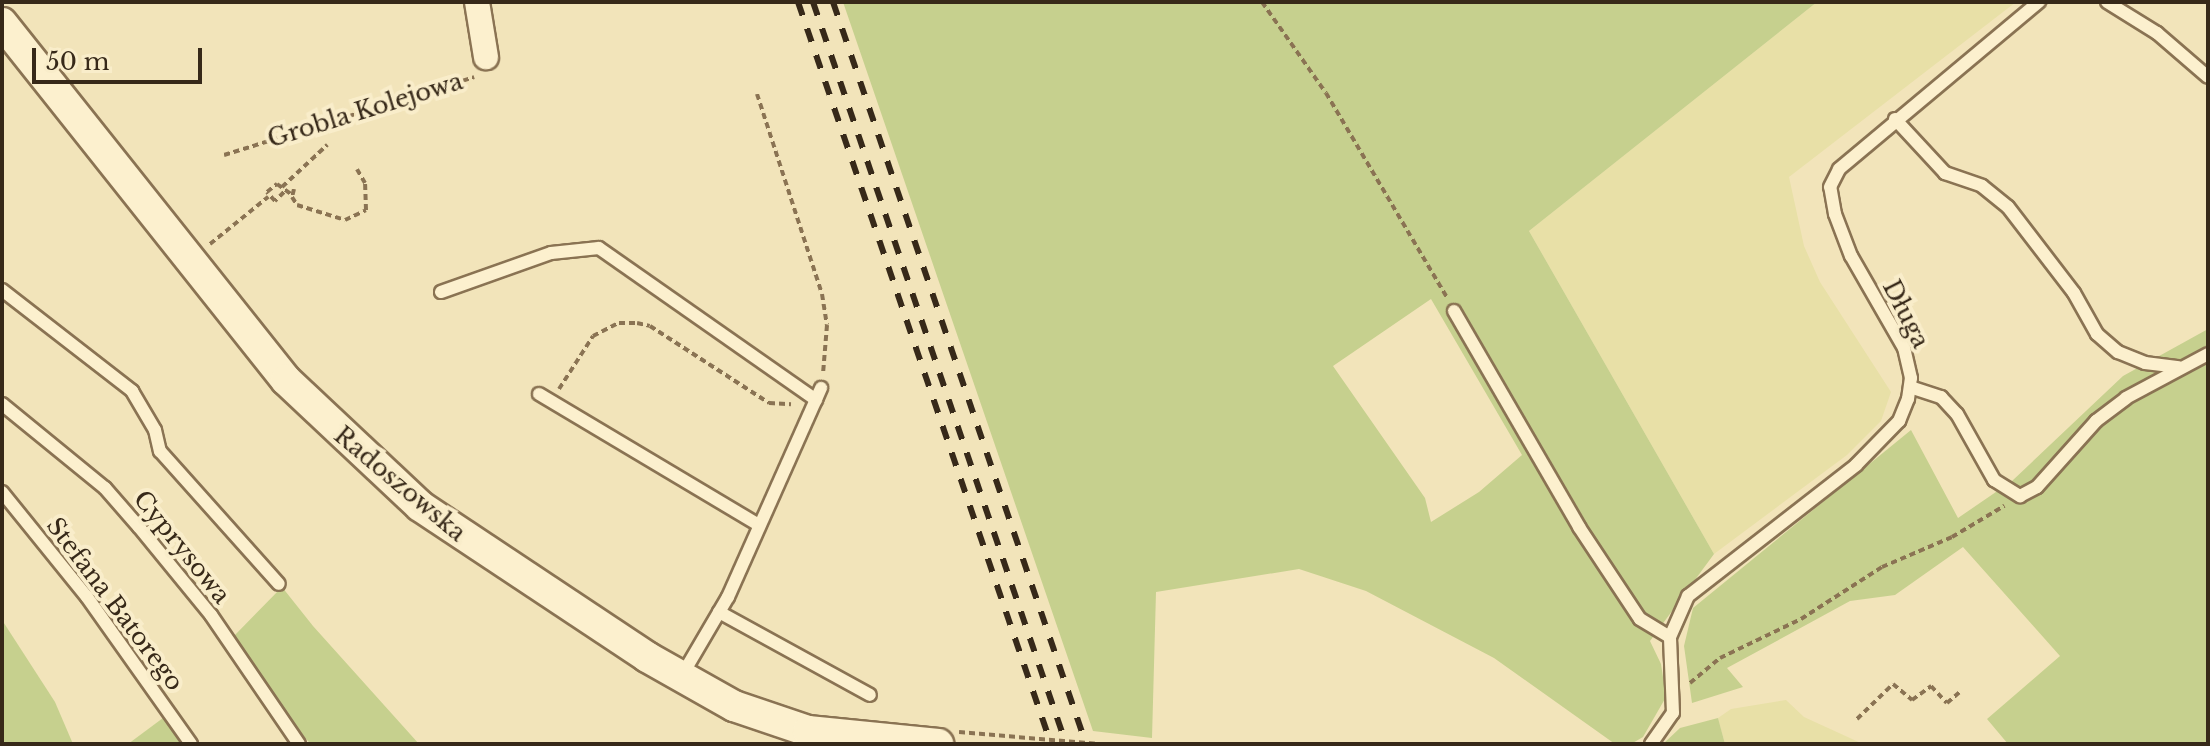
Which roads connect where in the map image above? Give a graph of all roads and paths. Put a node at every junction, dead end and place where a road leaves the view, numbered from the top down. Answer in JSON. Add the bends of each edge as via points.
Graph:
{"nodes":[{"id":1,"x":477,"y":2,"type":"edge"},
{"id":2,"x":1262,"y":2,"type":"edge"},
{"id":3,"x":2039,"y":2,"type":"edge"},
{"id":4,"x":2107,"y":2,"type":"edge"},
{"id":5,"x":2,"y":23,"type":"edge"},
{"id":6,"x":486,"y":57,"type":"joint"},
{"id":7,"x":2208,"y":77,"type":"edge"},
{"id":8,"x":757,"y":94,"type":"dead end"},
{"id":9,"x":1895,"y":119,"type":"junction"},
{"id":10,"x":327,"y":145,"type":"dead end"},
{"id":11,"x":224,"y":155,"type":"dead end"},
{"id":12,"x":357,"y":169,"type":"dead end"},
{"id":13,"x":283,"y":190,"type":"junction"},
{"id":14,"x":268,"y":197,"type":"junction"},
{"id":15,"x":201,"y":251,"type":"dead end"},
{"id":16,"x":2,"y":290,"type":"edge"},
{"id":17,"x":441,"y":292,"type":"dead end"},
{"id":18,"x":1454,"y":311,"type":"joint"},
{"id":19,"x":2208,"y":354,"type":"edge"},
{"id":20,"x":2188,"y":367,"type":"junction"},
{"id":21,"x":1910,"y":387,"type":"junction"},
{"id":22,"x":539,"y":394,"type":"dead end"},
{"id":23,"x":818,"y":394,"type":"junction"},
{"id":24,"x":552,"y":401,"type":"junction"},
{"id":25,"x":2,"y":404,"type":"edge"},
{"id":26,"x":2,"y":492,"type":"edge"},
{"id":27,"x":2020,"y":496,"type":"junction"},
{"id":28,"x":759,"y":525,"type":"junction"},
{"id":29,"x":279,"y":584,"type":"dead end"},
{"id":30,"x":719,"y":612,"type":"junction"},
{"id":31,"x":1670,"y":637,"type":"junction"},
{"id":32,"x":681,"y":677,"type":"junction"},
{"id":33,"x":1694,"y":677,"type":"dead end"},
{"id":34,"x":1961,"y":691,"type":"dead end"},
{"id":35,"x":870,"y":695,"type":"dead end"},
{"id":36,"x":1857,"y":719,"type":"dead end"},
{"id":37,"x":947,"y":738,"type":"edge"},
{"id":38,"x":191,"y":744,"type":"edge"},
{"id":39,"x":299,"y":744,"type":"edge"},
{"id":40,"x":1099,"y":744,"type":"edge"},
{"id":41,"x":1651,"y":744,"type":"edge"}],
"edges":[{"from":1,"to":6,"type":"street","name":"Grobla Kolejowa"},
{"from":2,"to":18,"type":"path","via":[[1326,93]]},
{"from":3,"to":9,"type":"lane","name":"Długa"},
{"from":4,"to":7,"type":"lane","via":[[2168,41]]},
{"from":5,"to":32,"type":"street","name":"Radoszowska","via":[[244,329],[327,422],[408,496],[477,548]]},
{"from":6,"to":11,"type":"path","name":"Grobla Kolejowa","via":[[483,72],[474,77]]},
{"from":8,"to":23,"type":"path","via":[[826,311]]},
{"from":9,"to":20,"type":"lane","via":[[1945,173],[1982,186],[2008,207],[2043,248],[2097,334],[2118,352],[2145,363]]},
{"from":9,"to":21,"type":"lane","name":"Długa","via":[[1839,169],[1830,187],[1851,256],[1904,348]]},
{"from":10,"to":13,"type":"path"},
{"from":12,"to":13,"type":"path","via":[[365,183],[366,210],[345,220],[297,205],[293,191]]},
{"from":13,"to":14,"type":"path","via":[[278,200]]},
{"from":13,"to":14,"type":"path","via":[[271,185]]},
{"from":14,"to":15,"type":"path"},
{"from":16,"to":29,"type":"lane","via":[[132,391],[146,411],[160,451]]},
{"from":17,"to":23,"type":"lane","via":[[551,253],[599,248]]},
{"from":18,"to":31,"type":"lane","via":[[1579,527],[1640,619]]},
{"from":19,"to":20,"type":"lane"},
{"from":20,"to":27,"type":"lane","via":[[2126,398],[2096,421],[2037,487]]},
{"from":21,"to":27,"type":"lane","via":[[1941,397],[1957,414],[1994,480]]},
{"from":21,"to":31,"type":"lane","name":"Długa","via":[[1899,421],[1806,507],[1688,596]]},
{"from":22,"to":24,"type":"lane"},
{"from":23,"to":24,"type":"path","via":[[769,403],[650,326],[619,323],[593,336]]},
{"from":23,"to":28,"type":"lane"},
{"from":24,"to":28,"type":"lane"},
{"from":25,"to":39,"type":"lane","name":"Cyprysowa","via":[[105,488],[211,615]]},
{"from":26,"to":38,"type":"lane","name":"Stefana Batorego","via":[[87,597]]},
{"from":27,"to":33,"type":"path","via":[[1952,537],[1882,567]]},
{"from":28,"to":30,"type":"lane"},
{"from":30,"to":32,"type":"lane"},
{"from":30,"to":35,"type":"lane"},
{"from":31,"to":41,"type":"lane","name":"Długa","via":[[1673,713]]},
{"from":32,"to":37,"type":"street","name":"Radoszowska","via":[[784,725]]},
{"from":34,"to":36,"type":"path","via":[[1947,703],[1931,686],[1912,700],[1893,684]]},
{"from":37,"to":40,"type":"path"}]}
